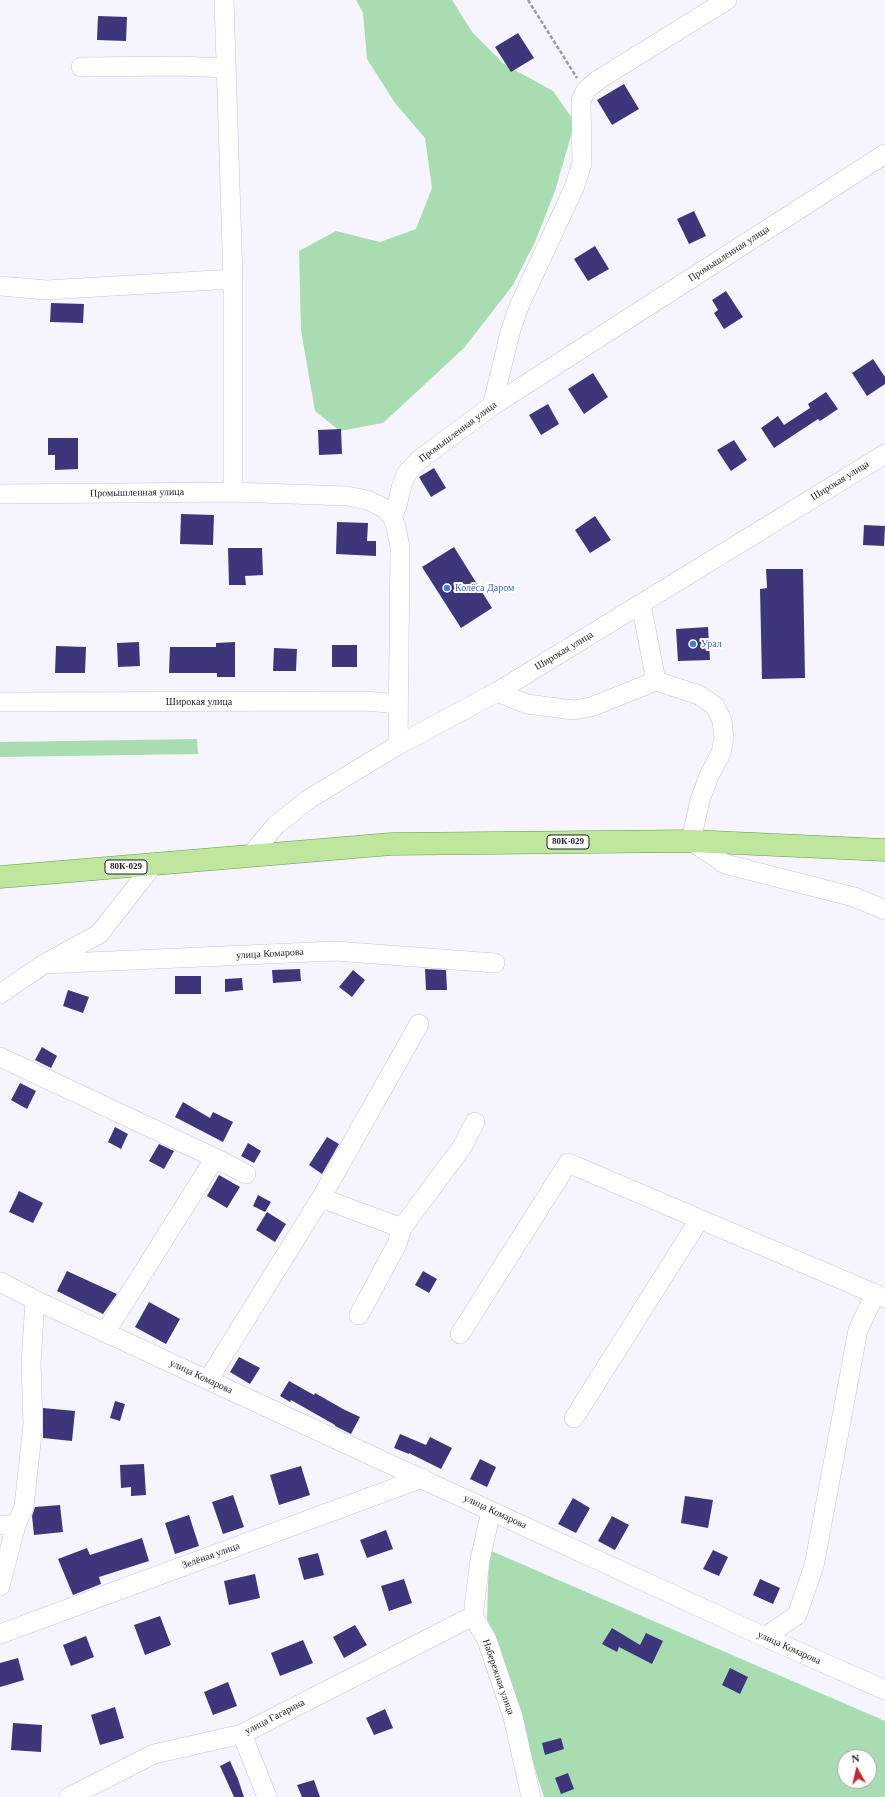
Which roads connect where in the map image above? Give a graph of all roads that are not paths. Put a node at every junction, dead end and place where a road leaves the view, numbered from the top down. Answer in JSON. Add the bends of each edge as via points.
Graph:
{"nodes":[{"id":1,"x":224,"y":0,"type":"edge"},
{"id":2,"x":727,"y":0,"type":"edge"},
{"id":3,"x":81,"y":67,"type":"dead end"},
{"id":4,"x":226,"y":68,"type":"junction"},
{"id":5,"x":885,"y":154,"type":"edge"},
{"id":6,"x":233,"y":279,"type":"junction"},
{"id":7,"x":0,"y":286,"type":"edge"},
{"id":8,"x":492,"y":406,"type":"junction"},
{"id":9,"x":885,"y":454,"type":"edge"},
{"id":10,"x":233,"y":492,"type":"junction"},
{"id":11,"x":0,"y":494,"type":"edge"},
{"id":12,"x":392,"y":516,"type":"junction"},
{"id":13,"x":641,"y":604,"type":"junction"},
{"id":14,"x":656,"y":681,"type":"junction"},
{"id":15,"x":497,"y":692,"type":"junction"},
{"id":16,"x":0,"y":702,"type":"edge"},
{"id":17,"x":398,"y":704,"type":"junction"},
{"id":18,"x":398,"y":745,"type":"junction"},
{"id":19,"x":691,"y":841,"type":"junction"},
{"id":20,"x":885,"y":850,"type":"edge"},
{"id":21,"x":251,"y":855,"type":"junction"},
{"id":22,"x":154,"y":864,"type":"junction"},
{"id":23,"x":0,"y":877,"type":"edge"},
{"id":24,"x":885,"y":910,"type":"edge"},
{"id":25,"x":495,"y":963,"type":"dead end"},
{"id":26,"x":44,"y":964,"type":"junction"},
{"id":27,"x":0,"y":994,"type":"edge"},
{"id":28,"x":419,"y":1024,"type":"dead end"},
{"id":29,"x":0,"y":1057,"type":"edge"},
{"id":30,"x":475,"y":1122,"type":"dead end"},
{"id":31,"x":215,"y":1158,"type":"junction"},
{"id":32,"x":246,"y":1174,"type":"dead end"},
{"id":33,"x":321,"y":1198,"type":"junction"},
{"id":34,"x":699,"y":1220,"type":"junction"},
{"id":35,"x":402,"y":1228,"type":"junction"},
{"id":36,"x":0,"y":1282,"type":"edge"},
{"id":37,"x":880,"y":1296,"type":"edge"},
{"id":38,"x":35,"y":1300,"type":"junction"},
{"id":39,"x":359,"y":1315,"type":"dead end"},
{"id":40,"x":106,"y":1333,"type":"junction"},
{"id":41,"x":460,"y":1334,"type":"dead end"},
{"id":42,"x":208,"y":1380,"type":"junction"},
{"id":43,"x":574,"y":1418,"type":"dead end"},
{"id":44,"x":422,"y":1478,"type":"junction"},
{"id":45,"x":491,"y":1511,"type":"junction"},
{"id":46,"x":8,"y":1525,"type":"edge"},
{"id":47,"x":0,"y":1586,"type":"edge"},
{"id":48,"x":473,"y":1616,"type":"junction"},
{"id":49,"x":0,"y":1634,"type":"edge"},
{"id":50,"x":765,"y":1637,"type":"junction"},
{"id":51,"x":885,"y":1690,"type":"edge"},
{"id":52,"x":242,"y":1734,"type":"junction"},
{"id":53,"x":68,"y":1797,"type":"edge"},
{"id":54,"x":267,"y":1797,"type":"edge"},
{"id":55,"x":531,"y":1797,"type":"edge"}],
"edges":[{"from":1,"to":4,"type":"street"},
{"from":2,"to":8,"type":"street","via":[[586,90],[581,101],[582,163],[574,188],[520,304]]},
{"from":3,"to":4,"type":"street"},
{"from":4,"to":6,"type":"street"},
{"from":5,"to":8,"type":"street","name":"Промышленная улица"},
{"from":6,"to":7,"type":"street","via":[[46,290]]},
{"from":6,"to":10,"type":"street"},
{"from":8,"to":12,"type":"street","name":"Промышленная улица","via":[[418,460],[406,474]]},
{"from":9,"to":13,"type":"street","name":"Широкая улица"},
{"from":10,"to":11,"type":"street","name":"Промышленная улица"},
{"from":10,"to":12,"type":"street","name":"Промышленная улица","via":[[347,496],[367,500],[382,507]]},
{"from":12,"to":17,"type":"street","via":[[400,547]]},
{"from":13,"to":14,"type":"street"},
{"from":13,"to":15,"type":"street","name":"Широкая улица"},
{"from":14,"to":15,"type":"street","via":[[591,707],[573,710],[526,704]]},
{"from":14,"to":19,"type":"street","via":[[699,695],[715,706],[722,721],[724,737],[721,753],[700,800]]},
{"from":15,"to":18,"type":"street","name":"Широкая улица"},
{"from":16,"to":17,"type":"street","name":"Широкая улица","via":[[366,701]]},
{"from":17,"to":18,"type":"street"},
{"from":18,"to":21,"type":"street","name":"Широкая улица","via":[[309,799],[276,825]]},
{"from":19,"to":20,"type":"main road","number":"80К-029"},
{"from":19,"to":21,"type":"main road","number":"80К-029","via":[[391,844]]},
{"from":19,"to":24,"type":"street","via":[[725,864],[854,897]]},
{"from":21,"to":22,"type":"main road","number":"80К-029"},
{"from":22,"to":23,"type":"main road","number":"80К-029"},
{"from":22,"to":26,"type":"street","via":[[99,934]]},
{"from":25,"to":26,"type":"street","name":"улица Комарова","via":[[335,951]]},
{"from":26,"to":27,"type":"street"},
{"from":28,"to":33,"type":"street"},
{"from":29,"to":31,"type":"street"},
{"from":30,"to":35,"type":"street","via":[[462,1147]]},
{"from":31,"to":32,"type":"street"},
{"from":31,"to":40,"type":"street"},
{"from":33,"to":35,"type":"street"},
{"from":33,"to":42,"type":"street"},
{"from":34,"to":37,"type":"street"},
{"from":34,"to":41,"type":"street","via":[[568,1162]]},
{"from":34,"to":43,"type":"street"},
{"from":35,"to":39,"type":"street"},
{"from":36,"to":38,"type":"street","name":"улица Комарова"},
{"from":37,"to":50,"type":"street","via":[[858,1330],[814,1566],[797,1616]]},
{"from":38,"to":40,"type":"street","name":"улица Комарова"},
{"from":38,"to":46,"type":"street","via":[[31,1364],[33,1424],[24,1507]]},
{"from":40,"to":42,"type":"street","name":"улица Комарова"},
{"from":42,"to":44,"type":"street","name":"улица Комарова"},
{"from":44,"to":45,"type":"street","name":"улица Комарова"},
{"from":44,"to":49,"type":"street","name":"Зелёная улица"},
{"from":45,"to":48,"type":"street","via":[[480,1560]]},
{"from":45,"to":50,"type":"street","name":"улица Комарова"},
{"from":46,"to":47,"type":"street"},
{"from":48,"to":52,"type":"street","name":"улица Гагарина"},
{"from":48,"to":55,"type":"street","name":"Набережная улица","via":[[487,1640],[513,1717]]},
{"from":50,"to":51,"type":"street","name":"улица Комарова"},
{"from":52,"to":53,"type":"street","name":"улица Гагарина","via":[[154,1754]]},
{"from":52,"to":54,"type":"street"}]}
